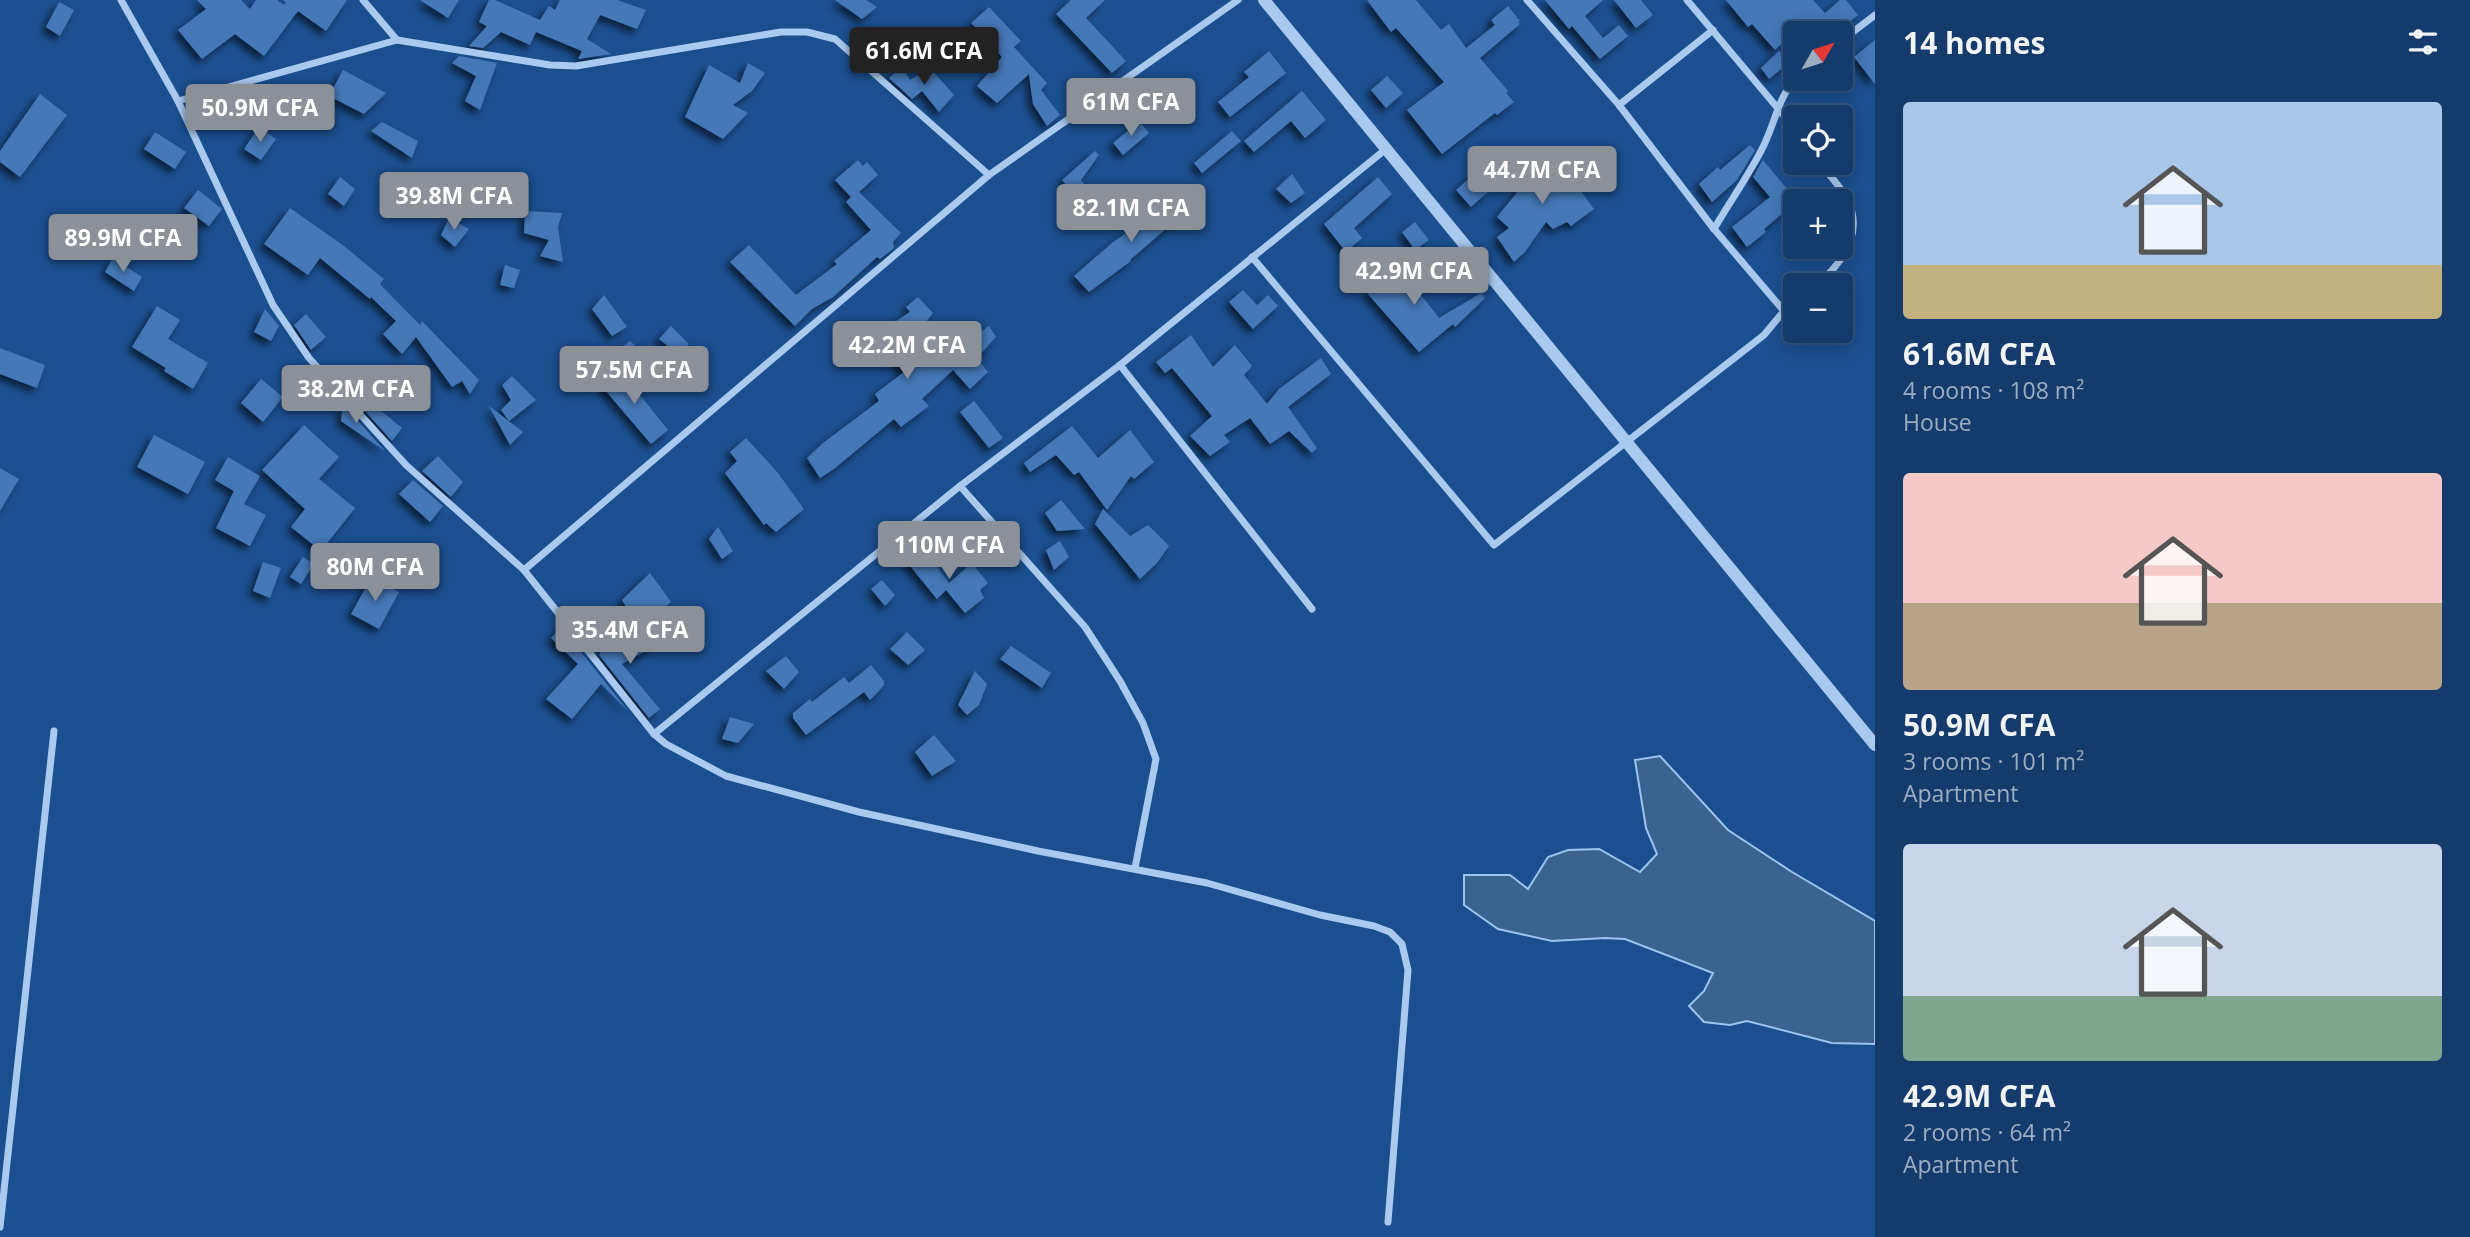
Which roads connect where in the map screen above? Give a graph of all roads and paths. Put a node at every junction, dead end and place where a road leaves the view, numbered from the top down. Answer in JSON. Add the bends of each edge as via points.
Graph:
{"nodes":[{"id":1,"x":121,"y":0,"type":"edge"},
{"id":2,"x":363,"y":0,"type":"edge"},
{"id":3,"x":1238,"y":0,"type":"edge"},
{"id":4,"x":1264,"y":0,"type":"edge"},
{"id":5,"x":1527,"y":0,"type":"edge"},
{"id":6,"x":1687,"y":0,"type":"edge"},
{"id":7,"x":1875,"y":15,"type":"edge"},
{"id":8,"x":1713,"y":30,"type":"junction"},
{"id":9,"x":1853,"y":32,"type":"edge"},
{"id":10,"x":397,"y":40,"type":"junction"},
{"id":11,"x":1786,"y":91,"type":"edge"},
{"id":12,"x":178,"y":101,"type":"junction"},
{"id":13,"x":1619,"y":105,"type":"junction"},
{"id":14,"x":1778,"y":107,"type":"junction"},
{"id":15,"x":1783,"y":113,"type":"edge"},
{"id":16,"x":1386,"y":149,"type":"junction"},
{"id":17,"x":989,"y":175,"type":"junction"},
{"id":18,"x":1828,"y":175,"type":"edge"},
{"id":19,"x":1714,"y":229,"type":"junction"},
{"id":20,"x":1252,"y":257,"type":"junction"},
{"id":21,"x":1830,"y":273,"type":"edge"},
{"id":22,"x":1783,"y":310,"type":"edge"},
{"id":23,"x":1783,"y":312,"type":"edge"},
{"id":24,"x":1120,"y":365,"type":"junction"},
{"id":25,"x":1627,"y":442,"type":"junction"},
{"id":26,"x":960,"y":486,"type":"junction"},
{"id":27,"x":524,"y":570,"type":"junction"},
{"id":28,"x":1312,"y":608,"type":"dead end"},
{"id":29,"x":54,"y":731,"type":"dead end"},
{"id":30,"x":654,"y":734,"type":"junction"},
{"id":31,"x":1875,"y":744,"type":"edge"},
{"id":32,"x":1135,"y":868,"type":"junction"},
{"id":33,"x":1388,"y":1222,"type":"dead end"},
{"id":34,"x":0,"y":1227,"type":"edge"}],
"edges":[{"from":1,"to":12,"type":"street"},
{"from":2,"to":10,"type":"street"},
{"from":3,"to":17,"type":"street"},
{"from":4,"to":16,"type":"street"},
{"from":5,"to":13,"type":"street"},
{"from":6,"to":8,"type":"street"},
{"from":7,"to":9,"type":"street"},
{"from":8,"to":13,"type":"street"},
{"from":8,"to":14,"type":"street"},
{"from":10,"to":12,"type":"street"},
{"from":10,"to":17,"type":"street","via":[[576,66],[781,32],[807,32],[835,40]]},
{"from":11,"to":14,"type":"street"},
{"from":12,"to":27,"type":"street","via":[[273,306],[309,358],[405,465]]},
{"from":13,"to":19,"type":"street"},
{"from":14,"to":15,"type":"street"},
{"from":14,"to":19,"type":"street","via":[[1763,146]]},
{"from":16,"to":20,"type":"street"},
{"from":16,"to":25,"type":"street"},
{"from":17,"to":27,"type":"street"},
{"from":18,"to":21,"type":"street","via":[[1849,203],[1855,232],[1842,261]]},
{"from":19,"to":22,"type":"street"},
{"from":20,"to":24,"type":"street"},
{"from":20,"to":25,"type":"street","via":[[1494,545]]},
{"from":23,"to":25,"type":"street","via":[[1750,348]]},
{"from":24,"to":26,"type":"street"},
{"from":24,"to":28,"type":"street"},
{"from":25,"to":31,"type":"street"},
{"from":26,"to":30,"type":"street"},
{"from":26,"to":32,"type":"street","via":[[1085,627],[1143,723],[1156,759]]},
{"from":27,"to":30,"type":"street"},
{"from":29,"to":34,"type":"street"},
{"from":30,"to":32,"type":"street","via":[[726,776],[859,812]]},
{"from":32,"to":33,"type":"street","via":[[1365,924],[1390,932],[1402,944],[1408,970]]}]}
